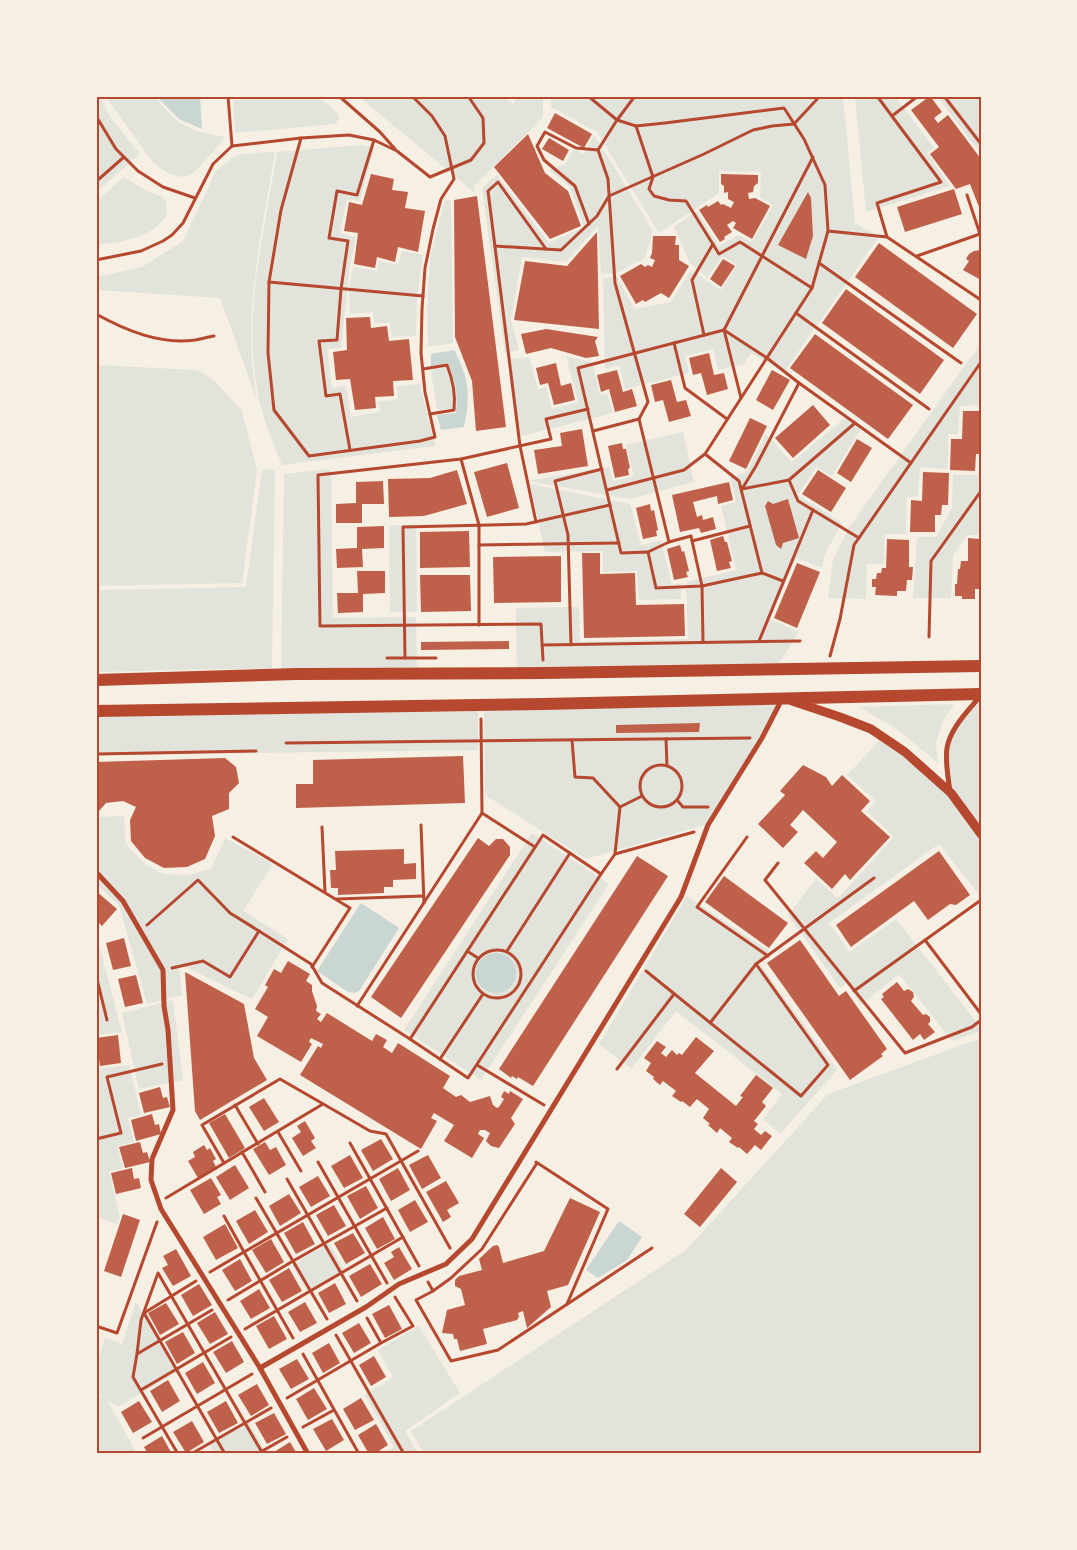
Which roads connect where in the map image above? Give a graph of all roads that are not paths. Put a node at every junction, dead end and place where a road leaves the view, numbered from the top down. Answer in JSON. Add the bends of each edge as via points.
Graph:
{"nodes":[{"id":1,"x":981,"y":666,"type":"edge"},
{"id":2,"x":96,"y":680,"type":"edge"},
{"id":3,"x":981,"y":694,"type":"edge"},
{"id":4,"x":782,"y":698,"type":"junction"},
{"id":5,"x":96,"y":711,"type":"edge"},
{"id":6,"x":951,"y":794,"type":"junction"},
{"id":7,"x":981,"y":834,"type":"edge"},
{"id":8,"x":96,"y":872,"type":"edge"},
{"id":9,"x":260,"y":1368,"type":"junction"},
{"id":10,"x":308,"y":1454,"type":"edge"}],
"edges":[{"from":1,"to":2,"type":"main road","via":[[543,674],[296,674]]},
{"from":3,"to":4,"type":"main road"},
{"from":3,"to":6,"type":"street","via":[[953,732],[947,747],[946,767]]},
{"from":4,"to":5,"type":"main road"},
{"from":4,"to":6,"type":"street","via":[[871,729],[905,752]]},
{"from":4,"to":9,"type":"street","via":[[762,738],[707,829],[681,897],[472,1239],[446,1264],[399,1284],[366,1307]]},
{"from":6,"to":7,"type":"street"},
{"from":8,"to":9,"type":"street","via":[[123,901],[163,970],[173,1110],[152,1159],[151,1180],[162,1210]]},
{"from":9,"to":10,"type":"street"}]}
